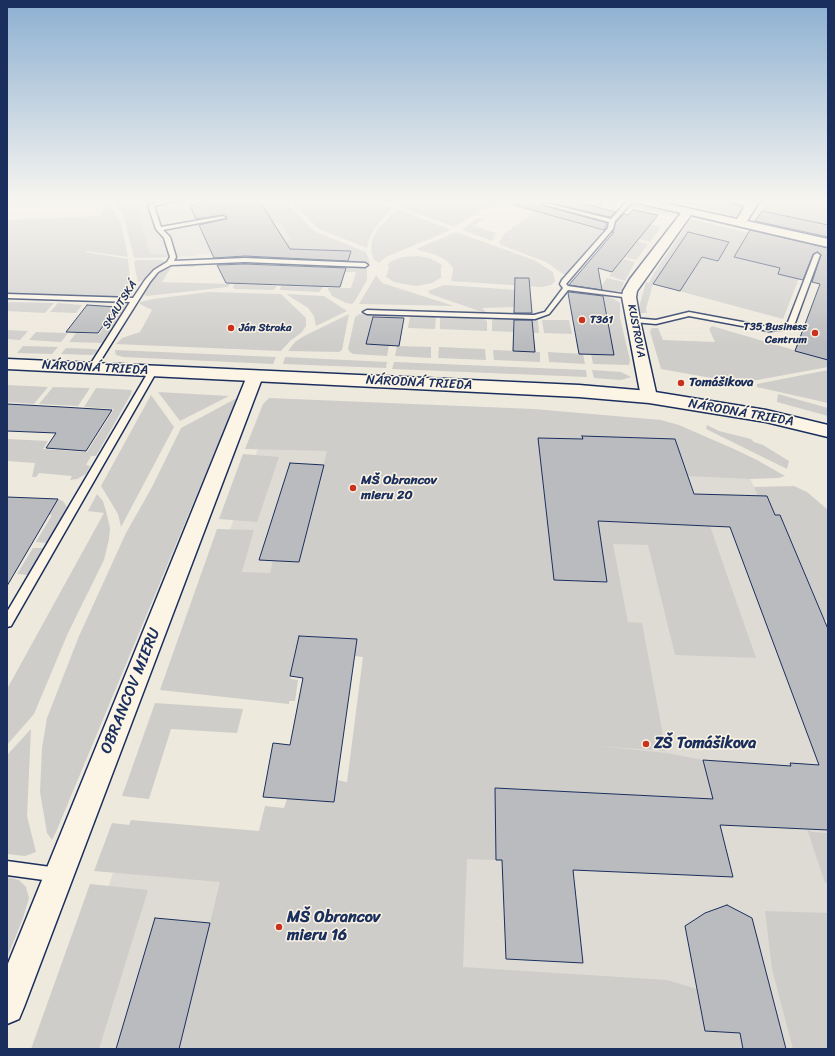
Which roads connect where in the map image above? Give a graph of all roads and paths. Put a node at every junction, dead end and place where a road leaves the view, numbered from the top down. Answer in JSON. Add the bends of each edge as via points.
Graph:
{"nodes":[{"id":1,"x":170,"y":248,"type":"edge"},
{"id":2,"x":593,"y":248,"type":"edge"},
{"id":3,"x":660,"y":248,"type":"edge"},
{"id":4,"x":818,"y":256,"type":"dead end"},
{"id":5,"x":170,"y":263,"type":"junction"},
{"id":6,"x":365,"y":265,"type":"dead end"},
{"id":7,"x":566,"y":288,"type":"junction"},
{"id":8,"x":7,"y":296,"type":"edge"},
{"id":9,"x":629,"y":297,"type":"junction"},
{"id":10,"x":136,"y":300,"type":"junction"},
{"id":11,"x":366,"y":312,"type":"dead end"},
{"id":12,"x":633,"y":320,"type":"junction"},
{"id":13,"x":7,"y":364,"type":"edge"},
{"id":14,"x":92,"y":368,"type":"junction"},
{"id":15,"x":153,"y":371,"type":"junction"},
{"id":16,"x":255,"y":376,"type":"junction"},
{"id":17,"x":649,"y":397,"type":"junction"},
{"id":18,"x":828,"y":431,"type":"edge"},
{"id":19,"x":7,"y":622,"type":"edge"},
{"id":20,"x":7,"y":868,"type":"edge"},
{"id":21,"x":58,"y":875,"type":"junction"},
{"id":22,"x":7,"y":1007,"type":"edge"}],
"edges":[{"from":1,"to":5,"type":"lane","via":[[173,257]]},
{"from":2,"to":7,"type":"lane","via":[[563,283]]},
{"from":3,"to":9,"type":"street","name":"KUSTROVA","via":[[635,282]]},
{"from":4,"to":12,"type":"lane","via":[[791,323],[786,327],[769,329],[690,314],[656,322]]},
{"from":5,"to":6,"type":"lane","name":"SKAUTSKÁ","via":[[244,260]]},
{"from":5,"to":10,"type":"lane","name":"SKAUTSKÁ","via":[[151,275]]},
{"from":7,"to":9,"type":"lane"},
{"from":7,"to":11,"type":"lane","via":[[547,313],[535,317]]},
{"from":8,"to":10,"type":"lane"},
{"from":9,"to":12,"type":"street","name":"KUSTROVA"},
{"from":10,"to":14,"type":"lane","name":"SKAUTSKÁ"},
{"from":12,"to":17,"type":"street","name":"KUSTROVA"},
{"from":13,"to":14,"type":"street","name":"NÁRODNÁ TRIEDA"},
{"from":14,"to":15,"type":"street","name":"NÁRODNÁ TRIEDA"},
{"from":15,"to":16,"type":"street","name":"NÁRODNÁ TRIEDA"},
{"from":15,"to":19,"type":"lane"},
{"from":16,"to":17,"type":"street","name":"NÁRODNÁ TRIEDA","via":[[555,389]]},
{"from":16,"to":21,"type":"street","name":"OBRANCOV MIERU"},
{"from":17,"to":18,"type":"street","name":"NÁRODNÁ TRIEDA","via":[[766,416]]},
{"from":20,"to":21,"type":"lane"},
{"from":21,"to":22,"type":"street","name":"OBRANCOV MIERU"}]}
